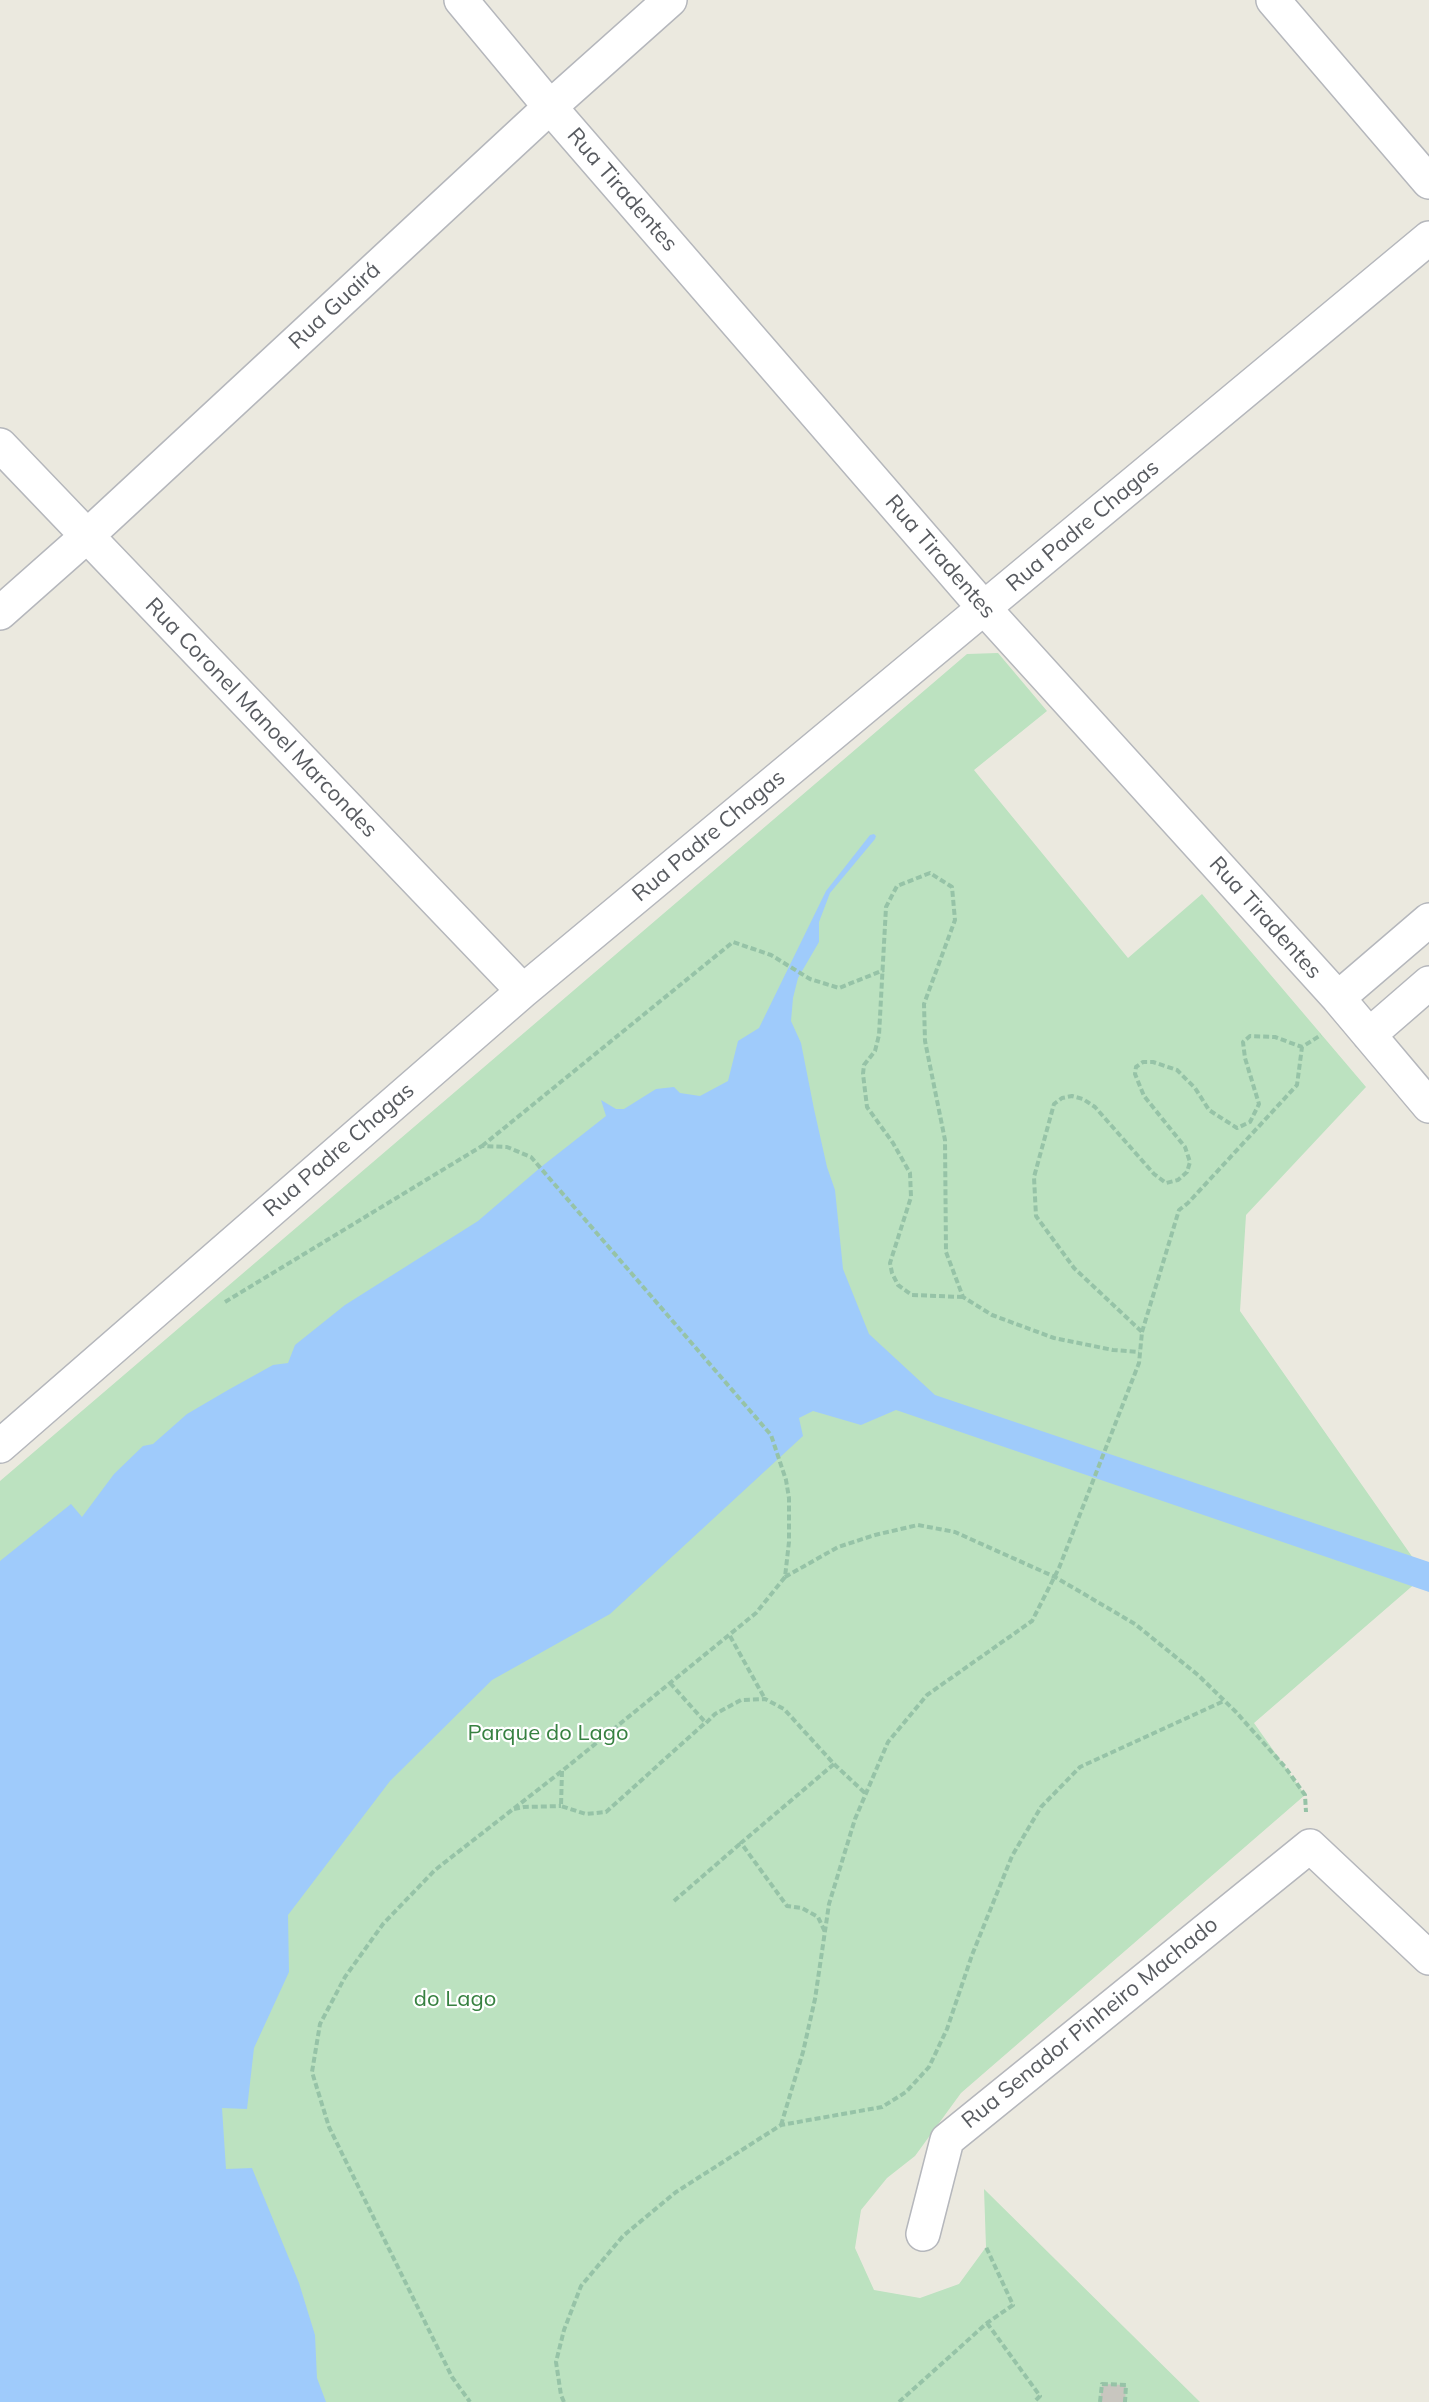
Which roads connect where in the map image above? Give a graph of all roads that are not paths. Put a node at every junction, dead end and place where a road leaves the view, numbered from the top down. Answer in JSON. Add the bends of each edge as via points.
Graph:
{"nodes":[{"id":1,"x":461,"y":0,"type":"edge"},
{"id":2,"x":670,"y":0,"type":"edge"},
{"id":3,"x":1273,"y":0,"type":"edge"},
{"id":4,"x":550,"y":107,"type":"junction"},
{"id":5,"x":1429,"y":182,"type":"edge"},
{"id":6,"x":1429,"y":238,"type":"edge"},
{"id":7,"x":0,"y":445,"type":"edge"},
{"id":8,"x":87,"y":536,"type":"junction"},
{"id":9,"x":984,"y":608,"type":"junction"},
{"id":10,"x":0,"y":613,"type":"edge"},
{"id":11,"x":1429,"y":920,"type":"edge"},
{"id":12,"x":1429,"y":983,"type":"edge"},
{"id":13,"x":523,"y":991,"type":"junction"},
{"id":14,"x":1353,"y":1016,"type":"junction"},
{"id":15,"x":1429,"y":1106,"type":"edge"},
{"id":16,"x":0,"y":1446,"type":"edge"},
{"id":17,"x":1429,"y":1958,"type":"edge"},
{"id":18,"x":923,"y":2234,"type":"dead end"}],
"edges":[{"from":1,"to":4,"type":"street","name":"Rua Tiradentes"},
{"from":2,"to":4,"type":"street","name":"Rua Guairá"},
{"from":3,"to":5,"type":"street"},
{"from":4,"to":8,"type":"street","name":"Rua Guairá"},
{"from":4,"to":9,"type":"street","name":"Rua Tiradentes"},
{"from":6,"to":9,"type":"street","name":"Rua Padre Chagas"},
{"from":7,"to":8,"type":"street","name":"Rua Coronel Manoel Marcondes"},
{"from":8,"to":10,"type":"street","name":"Rua Guairá"},
{"from":8,"to":13,"type":"street","name":"Rua Coronel Manoel Marcondes"},
{"from":9,"to":13,"type":"street","name":"Rua Padre Chagas"},
{"from":9,"to":14,"type":"street","name":"Rua Tiradentes"},
{"from":11,"to":14,"type":"street"},
{"from":12,"to":14,"type":"street"},
{"from":13,"to":16,"type":"street","name":"Rua Padre Chagas"},
{"from":14,"to":15,"type":"street","name":"Rua Tiradentes"},
{"from":17,"to":18,"type":"street","name":"Rua Senador Pinheiro Machado","via":[[1310,1846],[947,2140]]}]}
